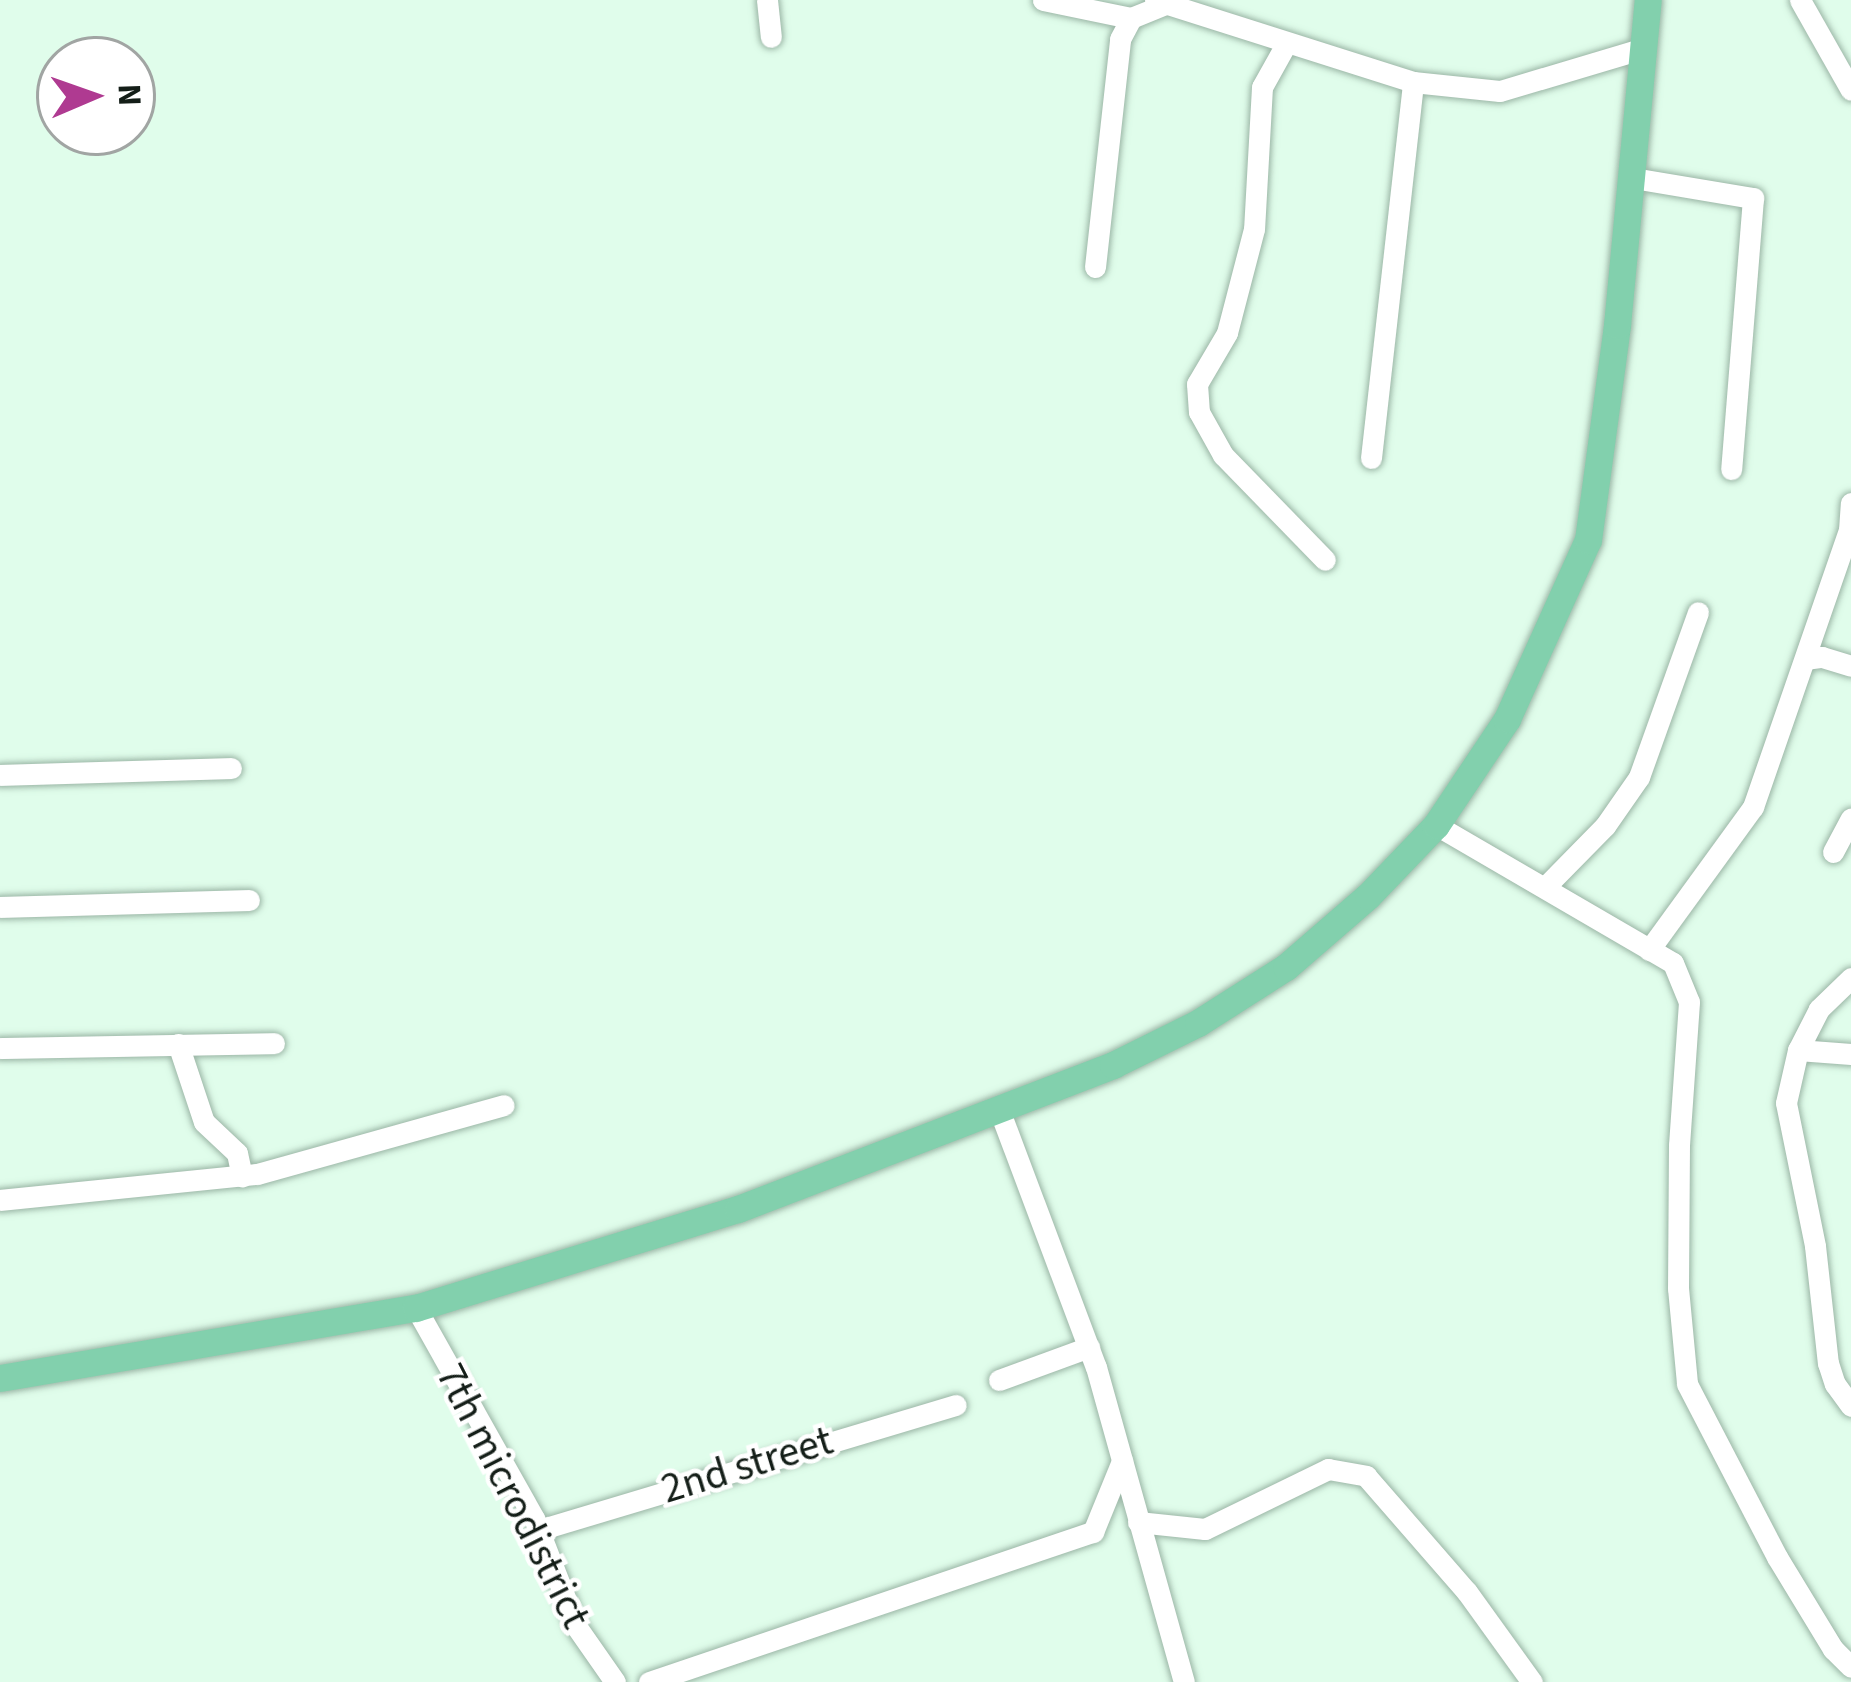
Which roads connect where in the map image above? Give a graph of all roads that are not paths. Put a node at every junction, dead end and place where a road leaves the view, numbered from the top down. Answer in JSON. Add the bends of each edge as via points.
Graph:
{"nodes":[{"id":1,"x":767,"y":0,"type":"edge"},
{"id":2,"x":1043,"y":0,"type":"edge"},
{"id":3,"x":1648,"y":0,"type":"edge"},
{"id":4,"x":1800,"y":0,"type":"edge"},
{"id":5,"x":1160,"y":3,"type":"edge"},
{"id":6,"x":1131,"y":18,"type":"junction"},
{"id":7,"x":771,"y":37,"type":"dead end"},
{"id":8,"x":1286,"y":44,"type":"junction"},
{"id":9,"x":1643,"y":48,"type":"junction"},
{"id":10,"x":1413,"y":82,"type":"junction"},
{"id":11,"x":1851,"y":90,"type":"edge"},
{"id":12,"x":1633,"y":178,"type":"junction"},
{"id":13,"x":1095,"y":266,"type":"dead end"},
{"id":14,"x":1370,"y":458,"type":"dead end"},
{"id":15,"x":1731,"y":469,"type":"dead end"},
{"id":16,"x":1851,"y":503,"type":"edge"},
{"id":17,"x":1325,"y":560,"type":"dead end"},
{"id":18,"x":1698,"y":612,"type":"dead end"},
{"id":19,"x":1804,"y":659,"type":"junction"},
{"id":20,"x":1851,"y":666,"type":"edge"},
{"id":21,"x":231,"y":768,"type":"dead end"},
{"id":22,"x":0,"y":775,"type":"edge"},
{"id":23,"x":1851,"y":818,"type":"edge"},
{"id":24,"x":1436,"y":825,"type":"junction"},
{"id":25,"x":1833,"y":852,"type":"dead end"},
{"id":26,"x":1545,"y":887,"type":"junction"},
{"id":27,"x":249,"y":900,"type":"dead end"},
{"id":28,"x":0,"y":907,"type":"edge"},
{"id":29,"x":1648,"y":950,"type":"junction"},
{"id":30,"x":1851,"y":979,"type":"edge"},
{"id":31,"x":274,"y":1043,"type":"dead end"},
{"id":32,"x":178,"y":1044,"type":"junction"},
{"id":33,"x":0,"y":1048,"type":"edge"},
{"id":34,"x":1798,"y":1050,"type":"junction"},
{"id":35,"x":1851,"y":1054,"type":"edge"},
{"id":36,"x":504,"y":1106,"type":"dead end"},
{"id":37,"x":1000,"y":1112,"type":"junction"},
{"id":38,"x":242,"y":1176,"type":"junction"},
{"id":39,"x":0,"y":1200,"type":"edge"},
{"id":40,"x":416,"y":1308,"type":"junction"},
{"id":41,"x":1089,"y":1348,"type":"junction"},
{"id":42,"x":0,"y":1378,"type":"edge"},
{"id":43,"x":999,"y":1380,"type":"dead end"},
{"id":44,"x":956,"y":1405,"type":"dead end"},
{"id":45,"x":1851,"y":1406,"type":"edge"},
{"id":46,"x":1123,"y":1458,"type":"junction"},
{"id":47,"x":1138,"y":1522,"type":"junction"},
{"id":48,"x":539,"y":1530,"type":"junction"},
{"id":49,"x":1851,"y":1667,"type":"edge"},
{"id":50,"x":615,"y":1682,"type":"edge"},
{"id":51,"x":650,"y":1682,"type":"edge"},
{"id":52,"x":1184,"y":1682,"type":"edge"},
{"id":53,"x":1532,"y":1682,"type":"edge"}],
"edges":[{"from":1,"to":7,"type":"street"},
{"from":2,"to":6,"type":"street"},
{"from":3,"to":9,"type":"main road"},
{"from":4,"to":11,"type":"street"},
{"from":5,"to":6,"type":"street"},
{"from":5,"to":8,"type":"street"},
{"from":6,"to":13,"type":"street","via":[[1113,86]]},
{"from":8,"to":10,"type":"street"},
{"from":8,"to":17,"type":"street","via":[[1262,88],[1254,229],[1227,333],[1198,384],[1199,412],[1223,455]]},
{"from":9,"to":10,"type":"street","via":[[1500,91]]},
{"from":9,"to":12,"type":"main road"},
{"from":10,"to":14,"type":"street"},
{"from":12,"to":15,"type":"street","via":[[1753,198]]},
{"from":12,"to":24,"type":"main road","via":[[1588,540],[1507,719]]},
{"from":16,"to":19,"type":"street"},
{"from":18,"to":26,"type":"street","via":[[1639,777]]},
{"from":19,"to":20,"type":"street"},
{"from":19,"to":29,"type":"street","via":[[1753,807]]},
{"from":21,"to":22,"type":"street"},
{"from":23,"to":25,"type":"street"},
{"from":24,"to":26,"type":"street"},
{"from":24,"to":37,"type":"main road","via":[[1286,967],[1198,1023]]},
{"from":26,"to":29,"type":"street"},
{"from":27,"to":28,"type":"street"},
{"from":29,"to":49,"type":"street","via":[[1673,963],[1689,1001],[1678,1288],[1687,1384],[1777,1557]]},
{"from":30,"to":34,"type":"street","via":[[1819,1010]]},
{"from":31,"to":32,"type":"street"},
{"from":32,"to":33,"type":"street"},
{"from":32,"to":38,"type":"street","via":[[204,1121],[237,1154]]},
{"from":34,"to":35,"type":"street"},
{"from":34,"to":45,"type":"street","via":[[1786,1103],[1828,1363]]},
{"from":36,"to":38,"type":"street"},
{"from":37,"to":40,"type":"main road","via":[[738,1209]]},
{"from":37,"to":41,"type":"street"},
{"from":38,"to":39,"type":"street"},
{"from":40,"to":42,"type":"main road"},
{"from":40,"to":48,"type":"street","name":"7th microdistrict"},
{"from":41,"to":43,"type":"street"},
{"from":41,"to":46,"type":"street"},
{"from":44,"to":48,"type":"street","name":"2nd street"},
{"from":46,"to":47,"type":"street"},
{"from":46,"to":51,"type":"street","via":[[1093,1532]]},
{"from":47,"to":52,"type":"street"},
{"from":47,"to":53,"type":"street","via":[[1205,1529],[1328,1469],[1366,1476]]},
{"from":48,"to":50,"type":"street","name":"7th microdistrict","via":[[576,1626]]}]}
